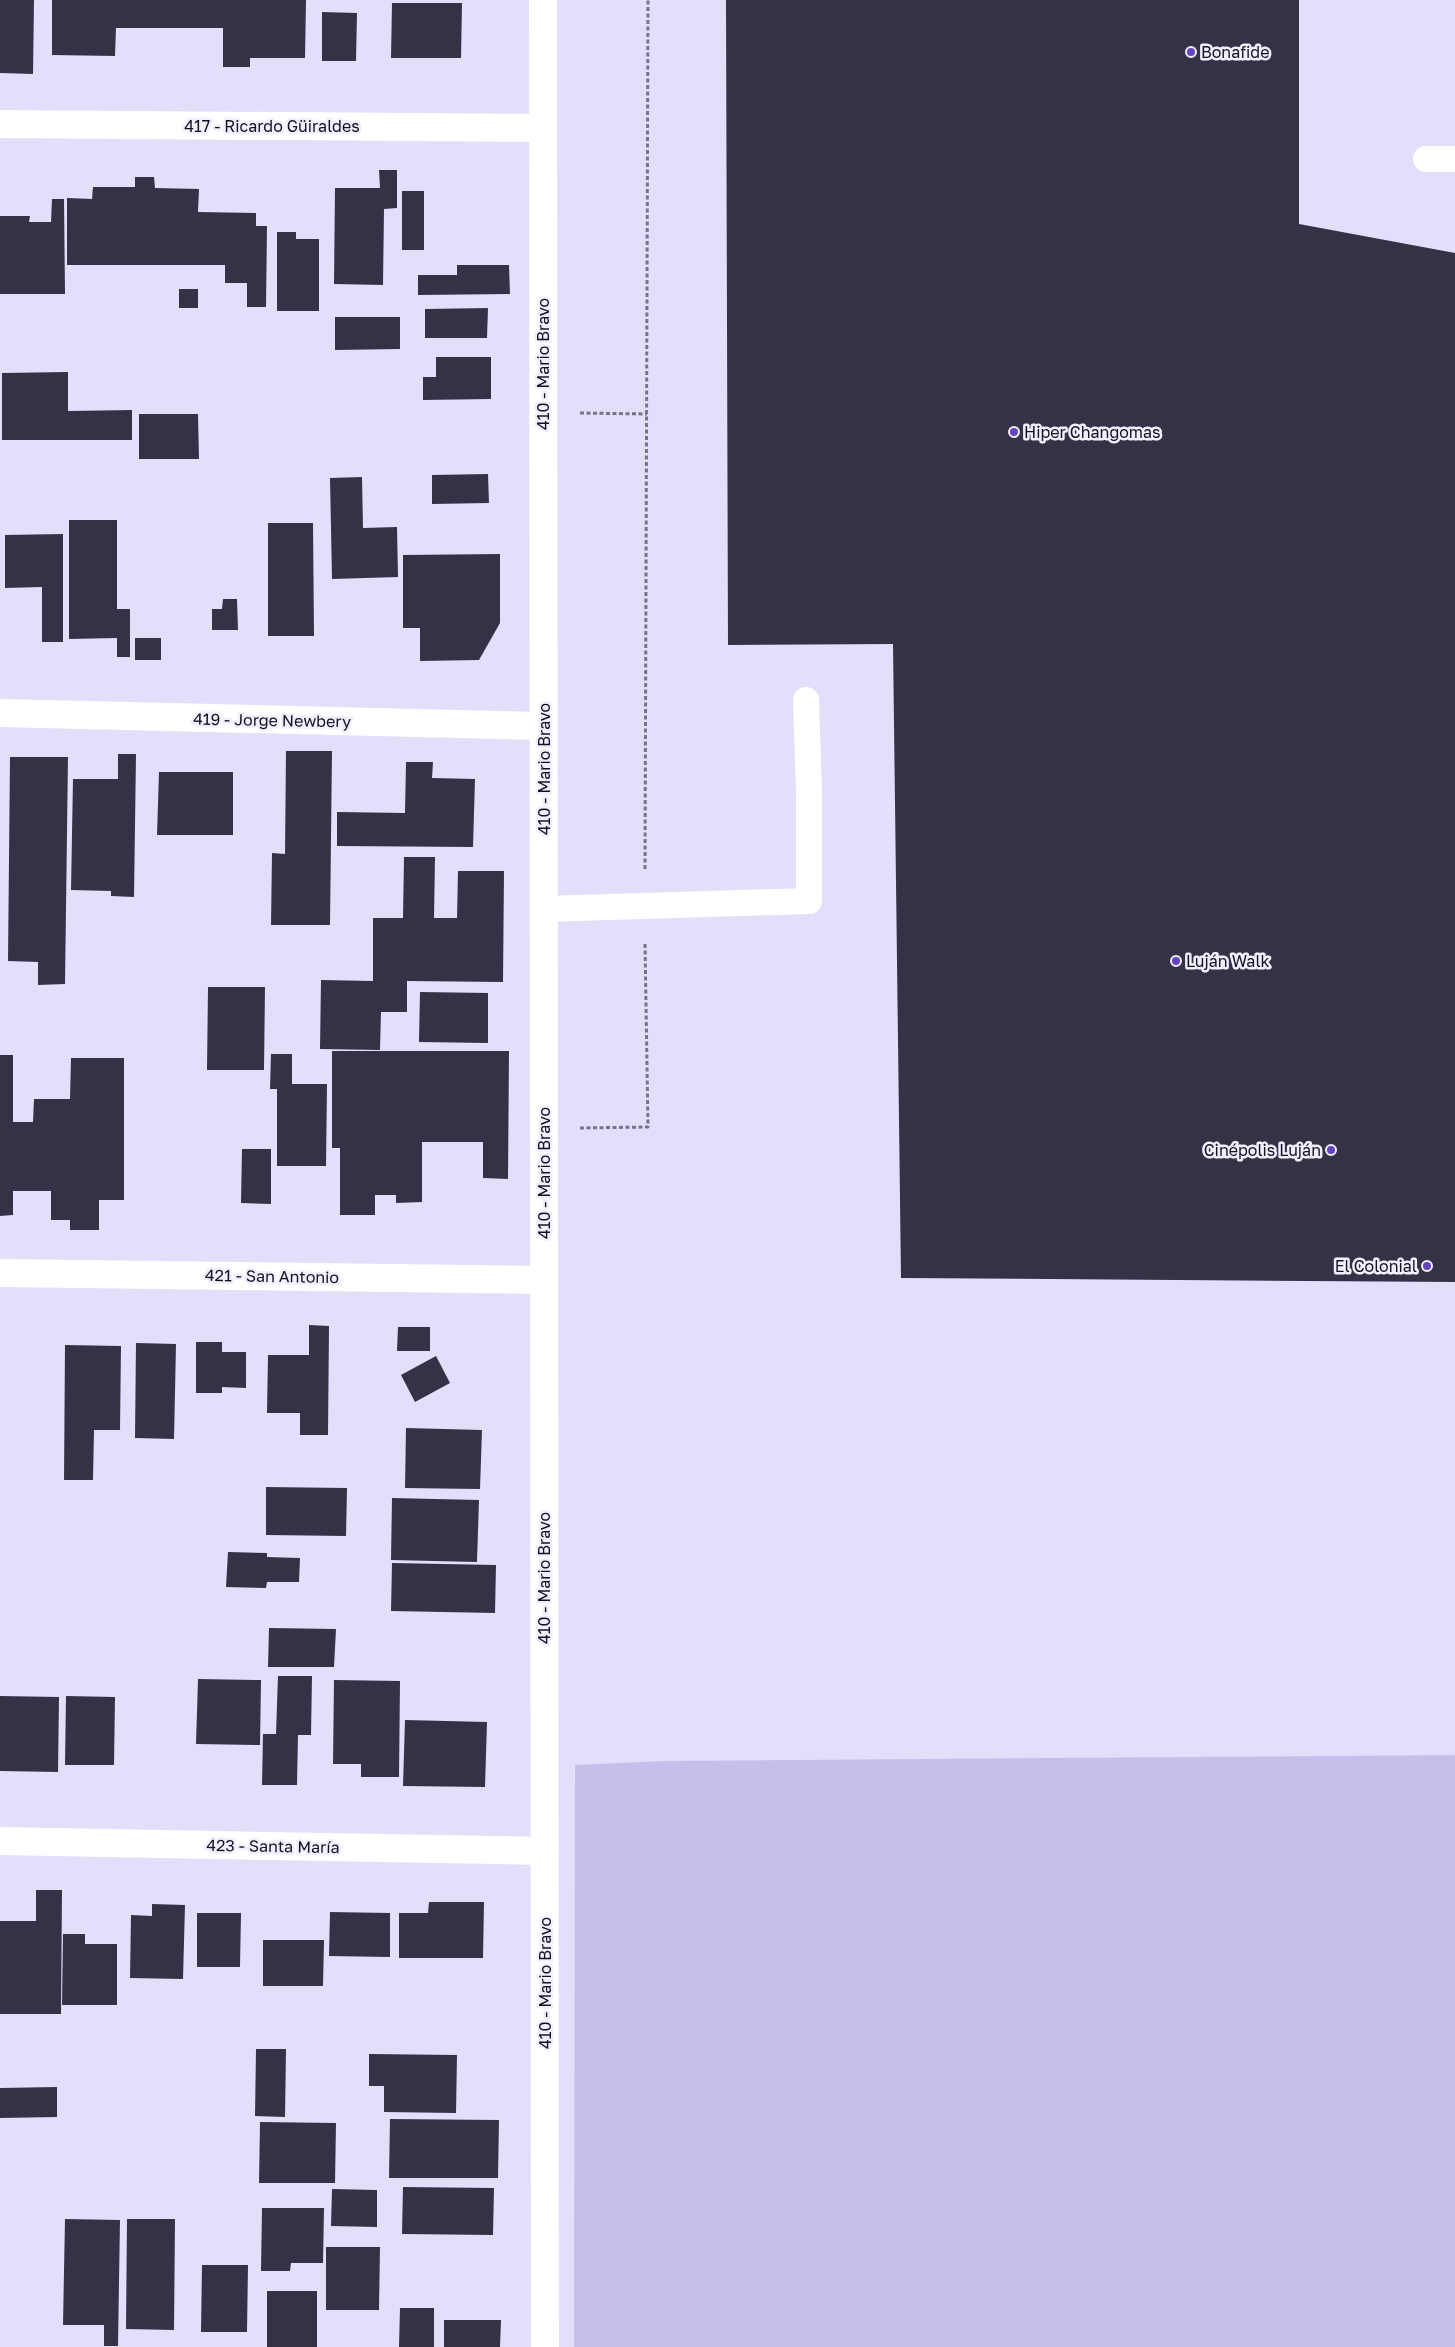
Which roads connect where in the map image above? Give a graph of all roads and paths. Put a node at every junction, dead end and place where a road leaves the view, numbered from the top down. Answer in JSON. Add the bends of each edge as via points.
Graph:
{"nodes":[{"id":1,"x":542,"y":0,"type":"edge"},
{"id":2,"x":648,"y":0,"type":"edge"},
{"id":3,"x":0,"y":124,"type":"edge"},
{"id":4,"x":543,"y":128,"type":"junction"},
{"id":5,"x":1455,"y":159,"type":"edge"},
{"id":6,"x":1426,"y":160,"type":"dead end"},
{"id":7,"x":543,"y":413,"type":"junction"},
{"id":8,"x":647,"y":414,"type":"junction"},
{"id":9,"x":806,"y":700,"type":"dead end"},
{"id":10,"x":0,"y":713,"type":"edge"},
{"id":11,"x":543,"y":726,"type":"junction"},
{"id":12,"x":644,"y":905,"type":"junction"},
{"id":13,"x":544,"y":909,"type":"junction"},
{"id":14,"x":544,"y":1129,"type":"junction"},
{"id":15,"x":0,"y":1273,"type":"edge"},
{"id":16,"x":544,"y":1280,"type":"junction"},
{"id":17,"x":0,"y":1841,"type":"edge"},
{"id":18,"x":545,"y":1851,"type":"junction"},
{"id":19,"x":545,"y":2347,"type":"edge"}],
"edges":[{"from":1,"to":4,"type":"street","name":"410 - Mario Bravo"},
{"from":2,"to":8,"type":"path"},
{"from":3,"to":4,"type":"street","name":"417 - Ricardo Güiraldes"},
{"from":4,"to":7,"type":"street","name":"410 - Mario Bravo"},
{"from":5,"to":6,"type":"lane"},
{"from":7,"to":8,"type":"path"},
{"from":7,"to":11,"type":"street","name":"410 - Mario Bravo"},
{"from":8,"to":12,"type":"path"},
{"from":9,"to":12,"type":"lane","via":[[809,901]]},
{"from":10,"to":11,"type":"street","name":"419 - Jorge Newbery"},
{"from":11,"to":13,"type":"street","name":"410 - Mario Bravo"},
{"from":12,"to":13,"type":"lane"},
{"from":12,"to":14,"type":"path","via":[[648,1126]]},
{"from":13,"to":14,"type":"street","name":"410 - Mario Bravo"},
{"from":14,"to":16,"type":"street","name":"410 - Mario Bravo"},
{"from":15,"to":16,"type":"street","name":"421 - San Antonio"},
{"from":16,"to":18,"type":"street","name":"410 - Mario Bravo"},
{"from":17,"to":18,"type":"street","name":"423 - Santa María"},
{"from":18,"to":19,"type":"street","name":"410 - Mario Bravo"}]}
